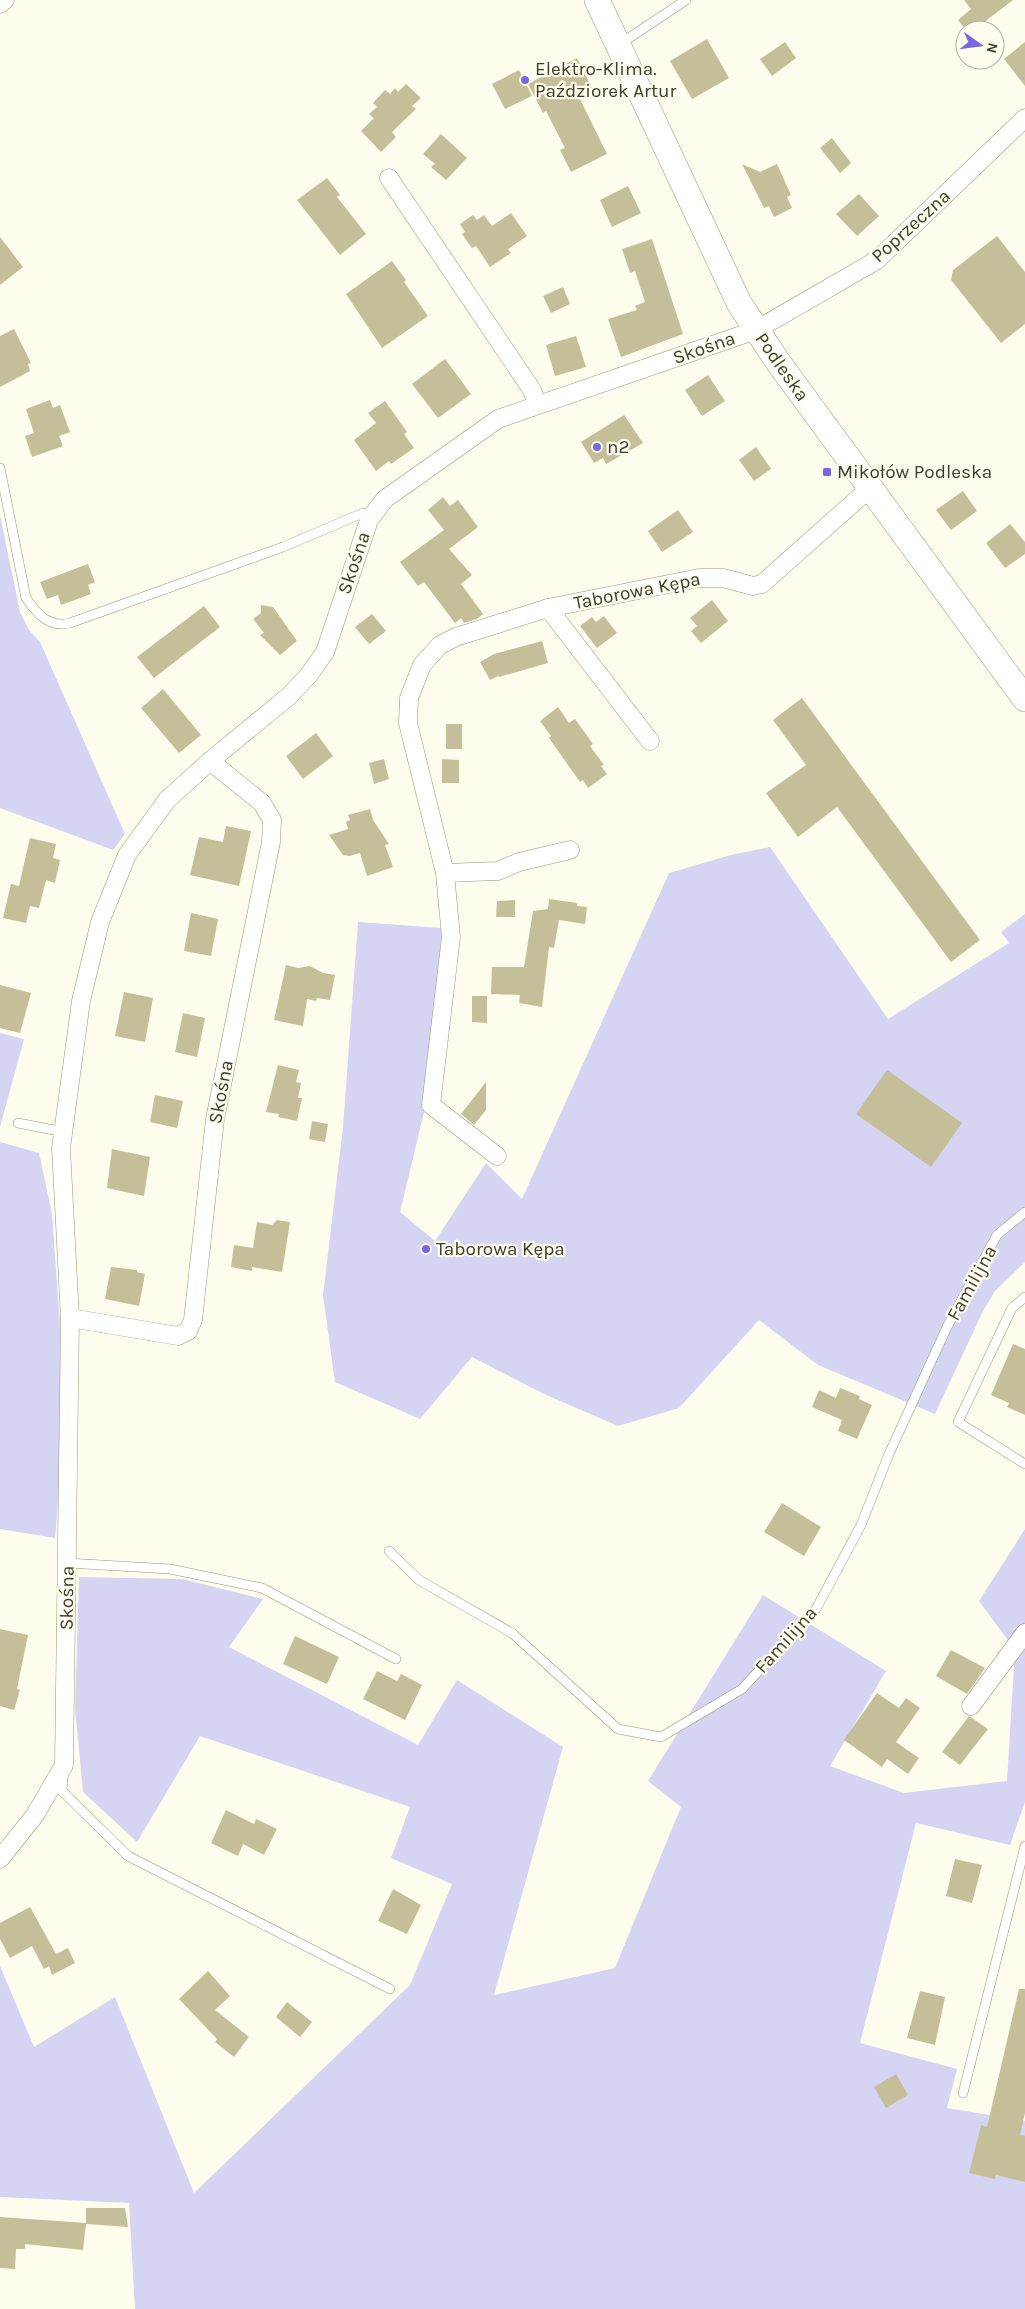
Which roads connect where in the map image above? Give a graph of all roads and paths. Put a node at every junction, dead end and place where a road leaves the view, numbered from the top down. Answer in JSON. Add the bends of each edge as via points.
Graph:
{"nodes":[{"id":1,"x":4,"y":0,"type":"edge"},
{"id":2,"x":597,"y":0,"type":"edge"},
{"id":3,"x":686,"y":0,"type":"edge"},
{"id":4,"x":0,"y":4,"type":"edge"},
{"id":5,"x":618,"y":46,"type":"junction"},
{"id":6,"x":1025,"y":118,"type":"edge"},
{"id":7,"x":389,"y":178,"type":"dead end"},
{"id":8,"x":756,"y":330,"type":"junction"},
{"id":9,"x":537,"y":404,"type":"junction"},
{"id":10,"x":0,"y":468,"type":"edge"},
{"id":11,"x":870,"y":488,"type":"junction"},
{"id":12,"x":369,"y":520,"type":"junction"},
{"id":13,"x":548,"y":608,"type":"junction"},
{"id":14,"x":1025,"y":699,"type":"edge"},
{"id":15,"x":650,"y":741,"type":"dead end"},
{"id":16,"x":210,"y":761,"type":"junction"},
{"id":17,"x":570,"y":850,"type":"dead end"},
{"id":18,"x":445,"y":873,"type":"junction"},
{"id":19,"x":18,"y":1124,"type":"dead end"},
{"id":20,"x":64,"y":1132,"type":"junction"},
{"id":21,"x":497,"y":1156,"type":"dead end"},
{"id":22,"x":1025,"y":1212,"type":"edge"},
{"id":23,"x":1025,"y":1297,"type":"edge"},
{"id":24,"x":70,"y":1318,"type":"junction"},
{"id":25,"x":1025,"y":1464,"type":"edge"},
{"id":26,"x":389,"y":1551,"type":"dead end"},
{"id":27,"x":67,"y":1563,"type":"junction"},
{"id":28,"x":1025,"y":1633,"type":"edge"},
{"id":29,"x":396,"y":1659,"type":"dead end"},
{"id":30,"x":971,"y":1706,"type":"dead end"},
{"id":31,"x":64,"y":1765,"type":"junction"},
{"id":32,"x":1025,"y":1846,"type":"edge"},
{"id":33,"x":0,"y":1859,"type":"edge"},
{"id":34,"x":390,"y":1989,"type":"dead end"},
{"id":35,"x":963,"y":2093,"type":"dead end"}],
"edges":[{"from":1,"to":4,"type":"street"},
{"from":2,"to":5,"type":"street","name":"Podleska"},
{"from":3,"to":5,"type":"lane"},
{"from":5,"to":8,"type":"street","name":"Podleska","via":[[719,262]]},
{"from":6,"to":8,"type":"street","name":"Poprzeczna","via":[[877,260]]},
{"from":7,"to":9,"type":"street","via":[[532,390]]},
{"from":8,"to":9,"type":"street","name":"Skośna"},
{"from":8,"to":11,"type":"street","name":"Podleska"},
{"from":9,"to":12,"type":"street","name":"Skośna","via":[[490,424],[385,499]]},
{"from":10,"to":12,"type":"lane","via":[[26,598],[36,612],[52,624],[70,623],[283,548],[363,514]]},
{"from":11,"to":13,"type":"street","name":"Taborowa Kępa","via":[[762,584],[753,586],[723,578],[699,578]]},
{"from":11,"to":14,"type":"street","name":"Podleska"},
{"from":12,"to":16,"type":"street","name":"Skośna","via":[[325,652],[289,696]]},
{"from":13,"to":15,"type":"street","name":"Taborowa Kępa"},
{"from":13,"to":18,"type":"street","name":"Taborowa Kępa","via":[[440,645],[422,665],[409,698],[408,723]]},
{"from":16,"to":20,"type":"street","name":"Skośna","via":[[167,800],[127,855],[118,876],[100,922],[81,1001]]},
{"from":16,"to":24,"type":"street","name":"Skośna","via":[[262,803],[272,820],[215,1119],[194,1320],[188,1331],[178,1336]]},
{"from":17,"to":18,"type":"street","via":[[498,871]]},
{"from":18,"to":21,"type":"street","name":"Taborowa Kępa","via":[[451,937],[431,1105]]},
{"from":19,"to":20,"type":"lane"},
{"from":20,"to":24,"type":"street","name":"Skośna","via":[[61,1148]]},
{"from":22,"to":26,"type":"lane","name":"Familijna","via":[[997,1236],[947,1327],[889,1454],[861,1525],[816,1609],[742,1688],[661,1737],[618,1729],[512,1633],[419,1580]]},
{"from":23,"to":25,"type":"lane","via":[[1012,1308],[958,1422]]},
{"from":24,"to":27,"type":"street","name":"Skośna"},
{"from":27,"to":29,"type":"lane","via":[[170,1569],[262,1588]]},
{"from":27,"to":31,"type":"street","name":"Skośna"},
{"from":28,"to":30,"type":"street"},
{"from":31,"to":33,"type":"street","name":"Skośna","via":[[35,1815]]},
{"from":31,"to":34,"type":"lane","via":[[62,1792],[128,1856]]},
{"from":32,"to":35,"type":"lane"}]}
